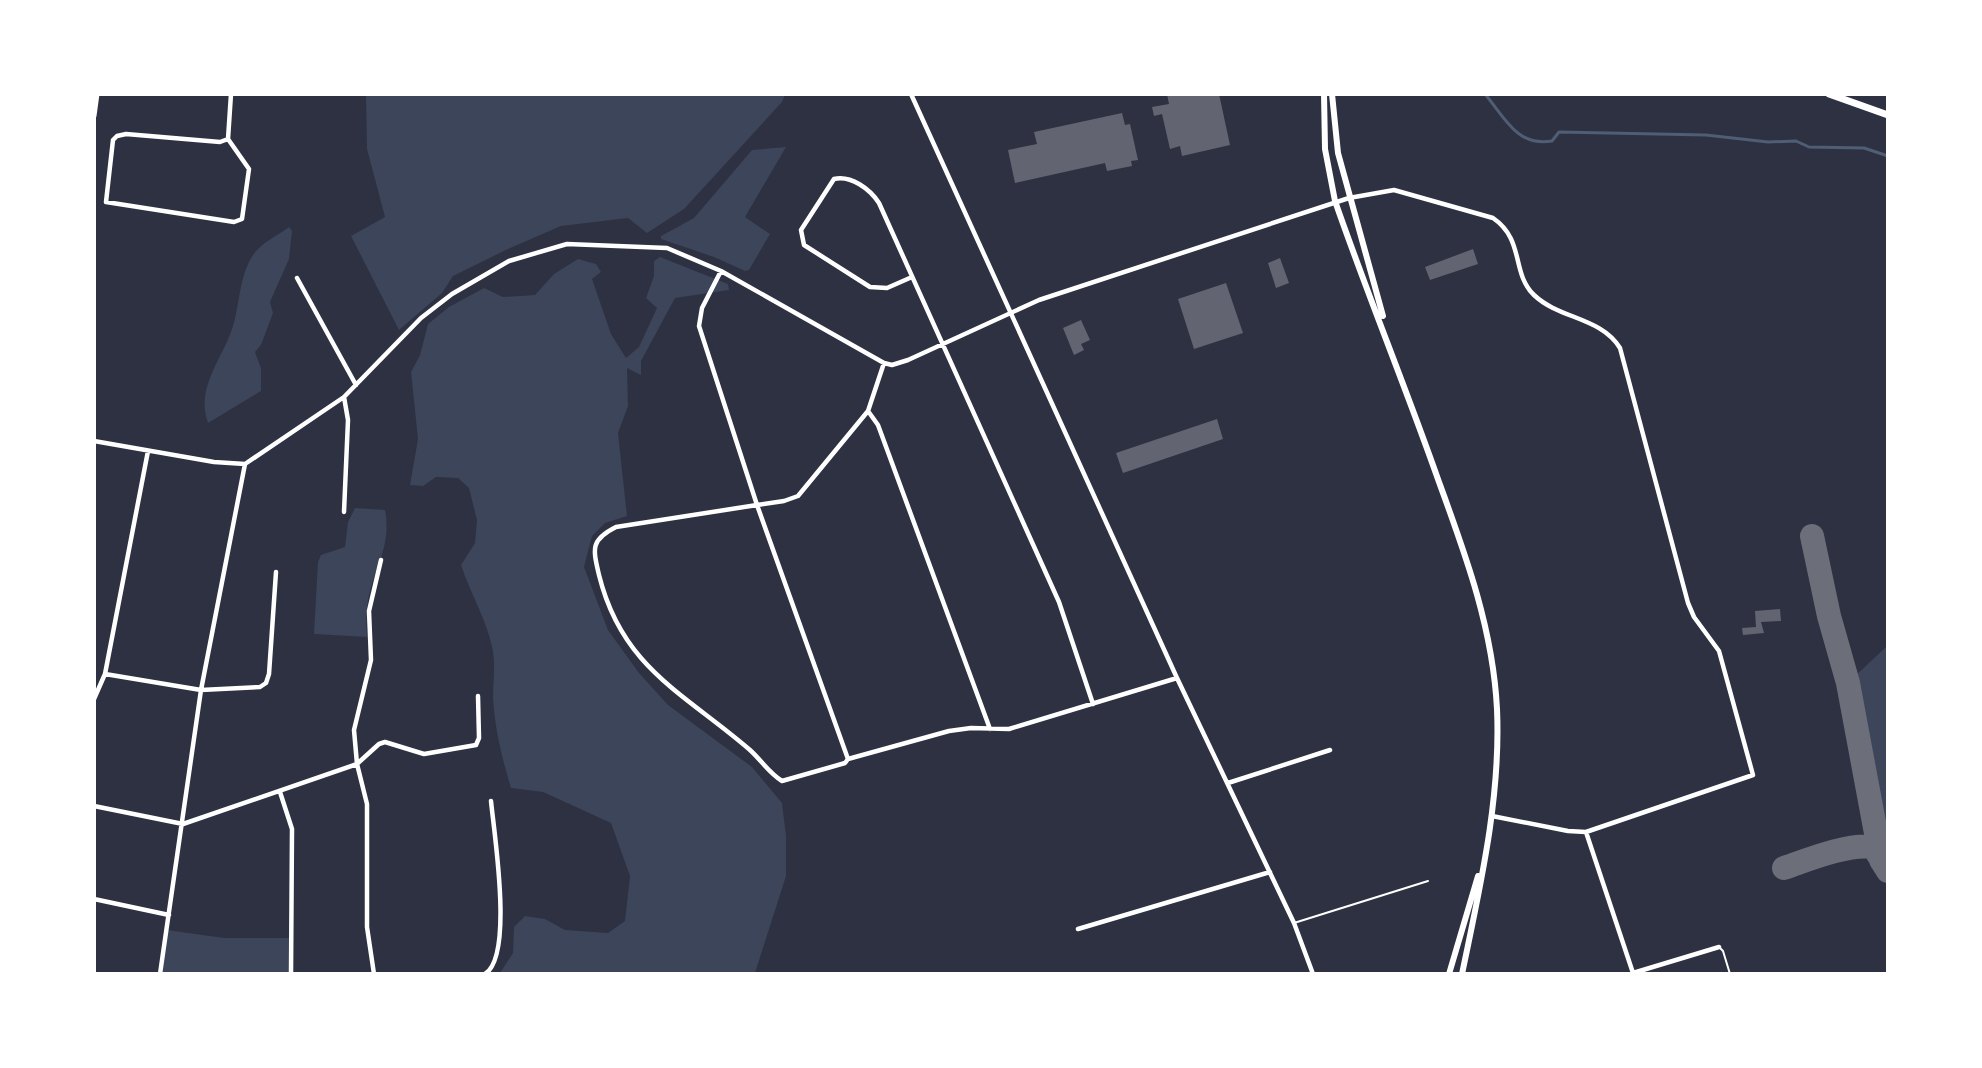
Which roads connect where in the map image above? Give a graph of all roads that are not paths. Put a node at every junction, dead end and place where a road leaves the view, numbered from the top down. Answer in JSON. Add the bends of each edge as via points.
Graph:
{"nodes":[{"id":1,"x":97,"y":94,"type":"edge"},
{"id":2,"x":231,"y":94,"type":"edge"},
{"id":3,"x":911,"y":94,"type":"edge"},
{"id":4,"x":1324,"y":94,"type":"edge"},
{"id":5,"x":1332,"y":94,"type":"edge"},
{"id":6,"x":1829,"y":94,"type":"edge"},
{"id":7,"x":1887,"y":115,"type":"edge"},
{"id":8,"x":94,"y":116,"type":"edge"},
{"id":9,"x":228,"y":139,"type":"junction"},
{"id":10,"x":1349,"y":198,"type":"junction"},
{"id":11,"x":1335,"y":201,"type":"junction"},
{"id":12,"x":721,"y":271,"type":"junction"},
{"id":13,"x":912,"y":277,"type":"junction"},
{"id":14,"x":297,"y":278,"type":"dead end"},
{"id":15,"x":1010,"y":312,"type":"junction"},
{"id":16,"x":942,"y":344,"type":"junction"},
{"id":17,"x":1392,"y":348,"type":"junction"},
{"id":18,"x":884,"y":363,"type":"junction"},
{"id":19,"x":356,"y":385,"type":"junction"},
{"id":20,"x":344,"y":397,"type":"junction"},
{"id":21,"x":868,"y":411,"type":"junction"},
{"id":22,"x":94,"y":441,"type":"edge"},
{"id":23,"x":148,"y":451,"type":"junction"},
{"id":24,"x":245,"y":464,"type":"junction"},
{"id":25,"x":758,"y":505,"type":"junction"},
{"id":26,"x":344,"y":512,"type":"dead end"},
{"id":27,"x":381,"y":560,"type":"dead end"},
{"id":28,"x":276,"y":572,"type":"dead end"},
{"id":29,"x":105,"y":674,"type":"junction"},
{"id":30,"x":1177,"y":678,"type":"junction"},
{"id":31,"x":201,"y":690,"type":"junction"},
{"id":32,"x":478,"y":696,"type":"dead end"},
{"id":33,"x":94,"y":699,"type":"edge"},
{"id":34,"x":1093,"y":704,"type":"junction"},
{"id":35,"x":990,"y":729,"type":"junction"},
{"id":36,"x":1329,"y":750,"type":"dead end"},
{"id":37,"x":848,"y":759,"type":"junction"},
{"id":38,"x":357,"y":764,"type":"junction"},
{"id":39,"x":1228,"y":783,"type":"junction"},
{"id":40,"x":280,"y":792,"type":"junction"},
{"id":41,"x":492,"y":801,"type":"dead end"},
{"id":42,"x":94,"y":806,"type":"edge"},
{"id":43,"x":1492,"y":816,"type":"junction"},
{"id":44,"x":183,"y":824,"type":"junction"},
{"id":45,"x":1586,"y":832,"type":"junction"},
{"id":46,"x":1484,"y":859,"type":"junction"},
{"id":47,"x":1270,"y":872,"type":"junction"},
{"id":48,"x":1428,"y":881,"type":"dead end"},
{"id":49,"x":94,"y":899,"type":"edge"},
{"id":50,"x":169,"y":915,"type":"junction"},
{"id":51,"x":1294,"y":923,"type":"junction"},
{"id":52,"x":1078,"y":929,"type":"dead end"},
{"id":53,"x":1719,"y":947,"type":"joint"},
{"id":54,"x":1633,"y":973,"type":"edge"},
{"id":55,"x":160,"y":974,"type":"edge"},
{"id":56,"x":291,"y":974,"type":"edge"},
{"id":57,"x":374,"y":974,"type":"edge"},
{"id":58,"x":485,"y":974,"type":"edge"},
{"id":59,"x":1313,"y":974,"type":"edge"},
{"id":60,"x":1449,"y":974,"type":"edge"},
{"id":61,"x":1462,"y":974,"type":"edge"},
{"id":62,"x":1730,"y":974,"type":"edge"}],
"edges":[{"from":1,"to":8,"type":"street"},
{"from":2,"to":9,"type":"street"},
{"from":3,"to":15,"type":"street"},
{"from":4,"to":11,"type":"main road","via":[[1325,149]]},
{"from":5,"to":10,"type":"main road","via":[[1334,131]]},
{"from":6,"to":7,"type":"main road"},
{"from":9,"to":9,"type":"street","via":[[249,169],[244,217],[238,222],[106,202],[113,140],[117,136],[220,142]]},
{"from":10,"to":11,"type":"street"},
{"from":10,"to":17,"type":"main road"},
{"from":10,"to":45,"type":"street","via":[[1394,190],[1493,218],[1512,236],[1524,280],[1533,294],[1611,336],[1625,359],[1685,594],[1694,617],[1715,642],[1723,662],[1753,776]]},
{"from":11,"to":15,"type":"street"},
{"from":11,"to":17,"type":"main road"},
{"from":12,"to":18,"type":"street"},
{"from":12,"to":19,"type":"street","via":[[667,249],[643,246],[567,244],[508,261],[452,294],[421,318]]},
{"from":12,"to":25,"type":"street","via":[[702,308],[699,326]]},
{"from":13,"to":13,"type":"street","via":[[874,195],[844,177],[834,179],[801,230],[804,245],[870,287],[887,288]]},
{"from":13,"to":16,"type":"street"},
{"from":14,"to":19,"type":"street"},
{"from":15,"to":16,"type":"street"},
{"from":15,"to":30,"type":"street"},
{"from":16,"to":18,"type":"street","via":[[901,363]]},
{"from":16,"to":34,"type":"street","via":[[1059,602]]},
{"from":17,"to":43,"type":"main road","via":[[1474,583],[1488,638],[1497,719]]},
{"from":18,"to":21,"type":"street"},
{"from":19,"to":20,"type":"street"},
{"from":20,"to":24,"type":"street"},
{"from":20,"to":26,"type":"street","via":[[348,420]]},
{"from":21,"to":25,"type":"street","via":[[798,496]]},
{"from":21,"to":35,"type":"street","via":[[878,425]]},
{"from":22,"to":23,"type":"street"},
{"from":23,"to":24,"type":"street"},
{"from":23,"to":29,"type":"street"},
{"from":24,"to":31,"type":"street"},
{"from":25,"to":37,"type":"street"},
{"from":25,"to":37,"type":"street","via":[[616,527],[603,533],[593,552],[603,593],[631,648],[664,685],[750,750],[774,776],[790,780]]},
{"from":27,"to":38,"type":"street","via":[[369,611],[371,660],[354,730]]},
{"from":28,"to":31,"type":"street","via":[[266,683],[260,687]]},
{"from":29,"to":31,"type":"street"},
{"from":29,"to":33,"type":"street"},
{"from":30,"to":34,"type":"street"},
{"from":30,"to":39,"type":"street"},
{"from":31,"to":44,"type":"street"},
{"from":32,"to":38,"type":"street","via":[[476,745],[424,754],[385,742]]},
{"from":34,"to":35,"type":"street","via":[[1009,729]]},
{"from":35,"to":37,"type":"street","via":[[950,731]]},
{"from":36,"to":39,"type":"street"},
{"from":38,"to":40,"type":"street"},
{"from":38,"to":57,"type":"street","via":[[367,804],[367,927]]},
{"from":39,"to":47,"type":"street"},
{"from":40,"to":44,"type":"street"},
{"from":40,"to":56,"type":"street","via":[[292,829]]},
{"from":41,"to":58,"type":"street","via":[[501,898],[498,941],[493,963]]},
{"from":42,"to":44,"type":"street"},
{"from":43,"to":45,"type":"street"},
{"from":43,"to":46,"type":"main road"},
{"from":44,"to":50,"type":"street"},
{"from":45,"to":54,"type":"street"},
{"from":46,"to":60,"type":"main road"},
{"from":46,"to":61,"type":"main road"},
{"from":47,"to":51,"type":"street"},
{"from":47,"to":52,"type":"street"},
{"from":48,"to":51,"type":"lane"},
{"from":49,"to":50,"type":"street"},
{"from":50,"to":55,"type":"street"},
{"from":51,"to":59,"type":"street"},
{"from":53,"to":54,"type":"street"},
{"from":53,"to":62,"type":"lane"}]}
